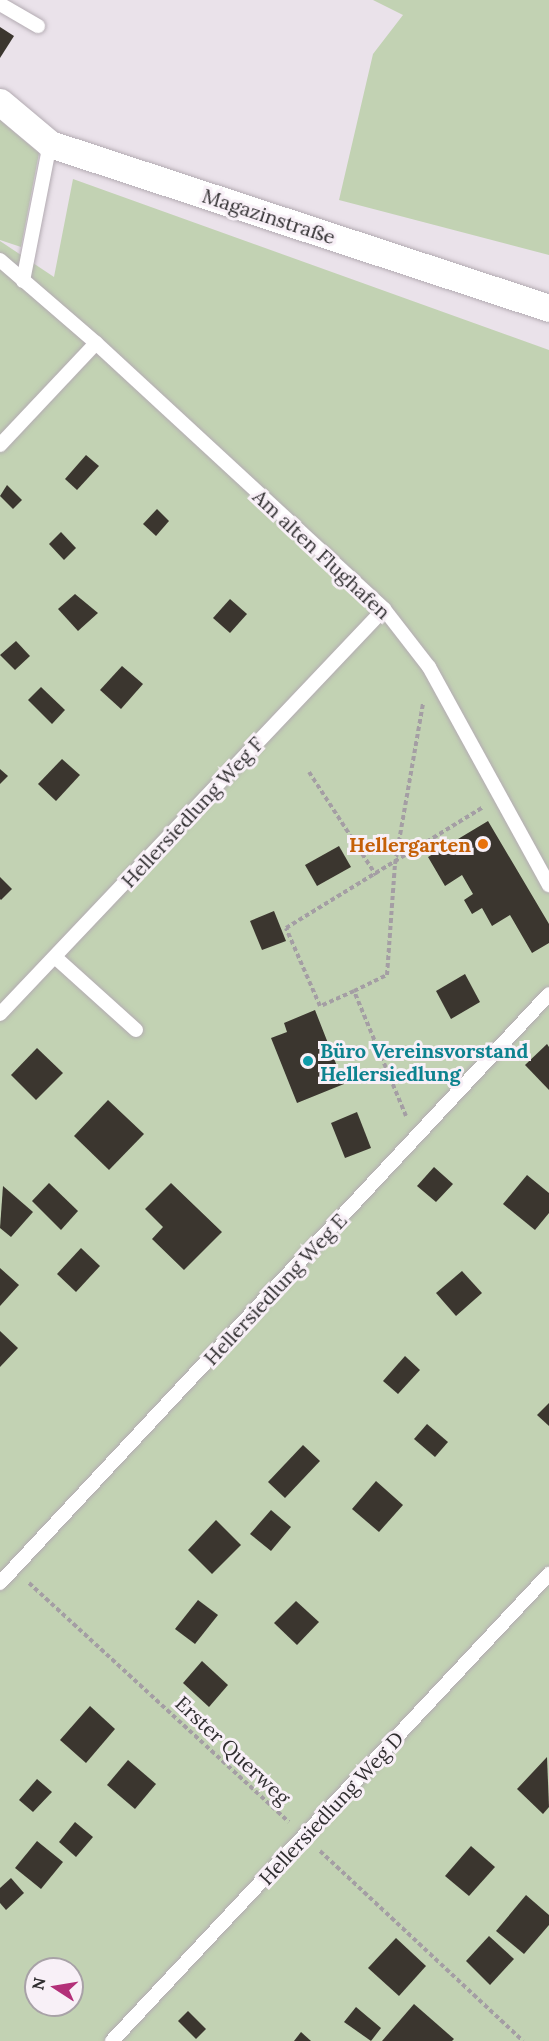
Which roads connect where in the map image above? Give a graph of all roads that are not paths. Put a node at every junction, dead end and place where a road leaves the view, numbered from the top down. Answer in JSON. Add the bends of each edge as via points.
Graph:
{"nodes":[{"id":1,"x":0,"y":4,"type":"edge"},
{"id":2,"x":38,"y":26,"type":"dead end"},
{"id":3,"x":0,"y":102,"type":"edge"},
{"id":4,"x":50,"y":144,"type":"junction"},
{"id":5,"x":0,"y":260,"type":"edge"},
{"id":6,"x":23,"y":281,"type":"junction"},
{"id":7,"x":549,"y":308,"type":"edge"},
{"id":8,"x":96,"y":343,"type":"junction"},
{"id":9,"x":0,"y":445,"type":"edge"},
{"id":10,"x":384,"y":609,"type":"junction"},
{"id":11,"x":549,"y":885,"type":"edge"},
{"id":12,"x":55,"y":957,"type":"junction"},
{"id":13,"x":549,"y":994,"type":"edge"},
{"id":14,"x":0,"y":1014,"type":"edge"},
{"id":15,"x":136,"y":1030,"type":"dead end"},
{"id":16,"x":549,"y":1574,"type":"edge"},
{"id":17,"x":0,"y":1583,"type":"edge"},
{"id":18,"x":112,"y":2041,"type":"edge"}],
"edges":[{"from":1,"to":2,"type":"lane"},
{"from":3,"to":4,"type":"street","name":"Magazinstraße"},
{"from":4,"to":6,"type":"lane"},
{"from":4,"to":7,"type":"street","name":"Magazinstraße"},
{"from":5,"to":6,"type":"lane","name":"Am alten Flughafen"},
{"from":6,"to":8,"type":"lane","name":"Am alten Flughafen"},
{"from":8,"to":9,"type":"lane"},
{"from":8,"to":10,"type":"lane","name":"Am alten Flughafen"},
{"from":10,"to":11,"type":"lane","name":"Am alten Flughafen","via":[[429,667]]},
{"from":10,"to":12,"type":"lane","name":"Hellersiedlung Weg F"},
{"from":12,"to":14,"type":"lane","name":"Hellersiedlung Weg F"},
{"from":12,"to":15,"type":"lane"},
{"from":13,"to":17,"type":"lane","name":"Hellersiedlung Weg E"},
{"from":16,"to":18,"type":"lane","name":"Hellersiedlung Weg D"}]}
